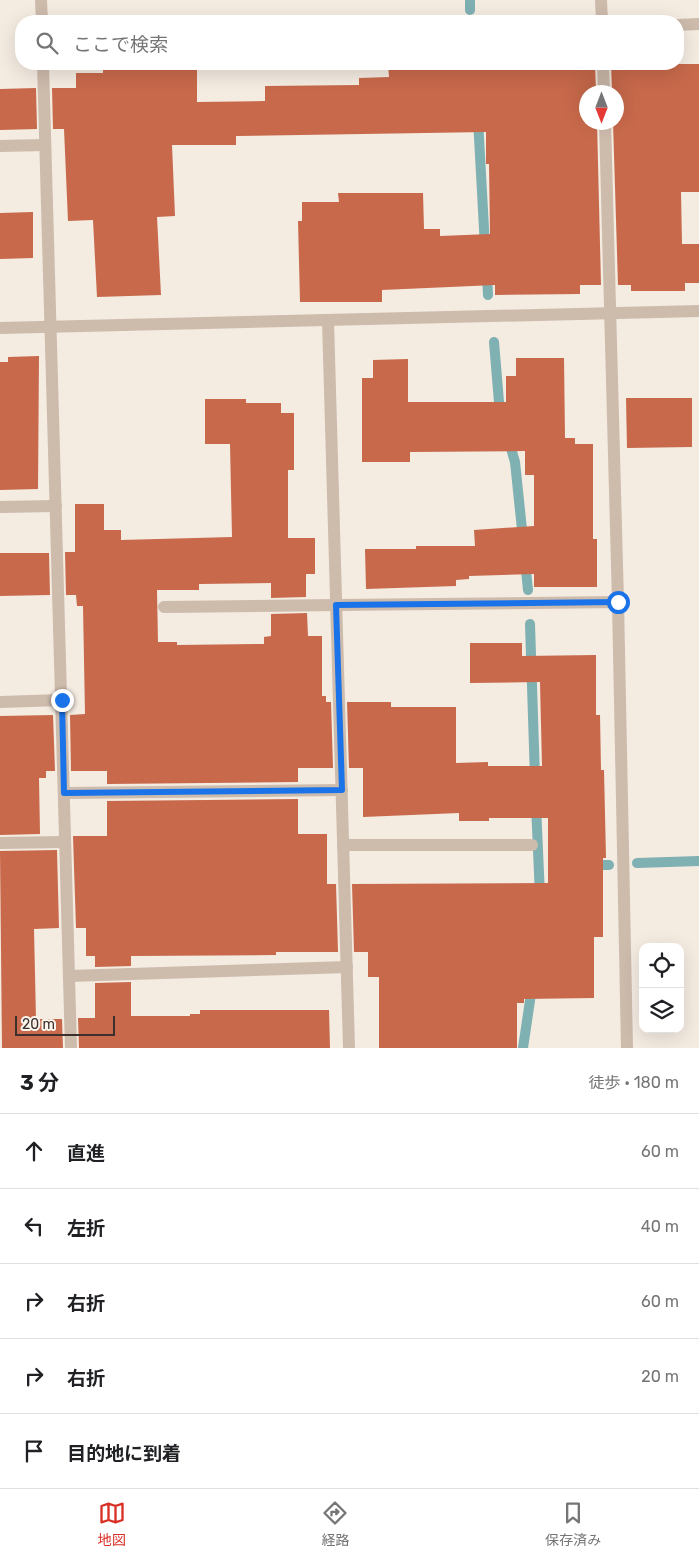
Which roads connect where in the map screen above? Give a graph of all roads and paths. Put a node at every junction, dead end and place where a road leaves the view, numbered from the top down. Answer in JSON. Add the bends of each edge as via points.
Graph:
{"nodes":[{"id":1,"x":41,"y":0,"type":"edge"},
{"id":2,"x":601,"y":0,"type":"edge"},
{"id":3,"x":42,"y":15,"type":"edge"},
{"id":4,"x":602,"y":15,"type":"edge"},
{"id":5,"x":699,"y":24,"type":"edge"},
{"id":6,"x":684,"y":25,"type":"edge"},
{"id":7,"x":43,"y":70,"type":"edge"},
{"id":8,"x":603,"y":70,"type":"edge"},
{"id":9,"x":604,"y":85,"type":"edge"},
{"id":10,"x":605,"y":130,"type":"edge"},
{"id":11,"x":45,"y":145,"type":"junction"},
{"id":12,"x":0,"y":146,"type":"edge"},
{"id":13,"x":699,"y":311,"type":"edge"},
{"id":14,"x":611,"y":314,"type":"junction"},
{"id":15,"x":328,"y":321,"type":"junction"},
{"id":16,"x":51,"y":327,"type":"junction"},
{"id":17,"x":0,"y":328,"type":"edge"},
{"id":18,"x":56,"y":506,"type":"junction"},
{"id":19,"x":0,"y":507,"type":"edge"},
{"id":20,"x":618,"y":602,"type":"junction"},
{"id":21,"x":336,"y":605,"type":"junction"},
{"id":22,"x":164,"y":607,"type":"dead end"},
{"id":23,"x":62,"y":700,"type":"junction"},
{"id":24,"x":0,"y":702,"type":"edge"},
{"id":25,"x":342,"y":790,"type":"junction"},
{"id":26,"x":64,"y":793,"type":"junction"},
{"id":27,"x":65,"y":842,"type":"junction"},
{"id":28,"x":0,"y":843,"type":"edge"},
{"id":29,"x":532,"y":845,"type":"dead end"},
{"id":30,"x":343,"y":846,"type":"junction"},
{"id":31,"x":347,"y":967,"type":"junction"},
{"id":32,"x":69,"y":976,"type":"junction"},
{"id":33,"x":71,"y":1048,"type":"edge"},
{"id":34,"x":349,"y":1048,"type":"edge"},
{"id":35,"x":627,"y":1048,"type":"edge"}],
"edges":[{"from":1,"to":3,"type":"street"},
{"from":2,"to":4,"type":"street"},
{"from":5,"to":6,"type":"street"},
{"from":7,"to":11,"type":"street"},
{"from":8,"to":9,"type":"street"},
{"from":10,"to":14,"type":"street"},
{"from":11,"to":12,"type":"street"},
{"from":11,"to":16,"type":"street"},
{"from":13,"to":14,"type":"street"},
{"from":14,"to":15,"type":"street"},
{"from":14,"to":20,"type":"street"},
{"from":15,"to":16,"type":"street"},
{"from":15,"to":21,"type":"street"},
{"from":16,"to":17,"type":"street"},
{"from":16,"to":18,"type":"street"},
{"from":18,"to":19,"type":"street"},
{"from":18,"to":23,"type":"street"},
{"from":20,"to":21,"type":"street"},
{"from":20,"to":35,"type":"street"},
{"from":21,"to":22,"type":"street"},
{"from":21,"to":25,"type":"street"},
{"from":23,"to":24,"type":"street"},
{"from":23,"to":26,"type":"street"},
{"from":25,"to":26,"type":"street"},
{"from":25,"to":30,"type":"street"},
{"from":26,"to":27,"type":"street"},
{"from":27,"to":28,"type":"street"},
{"from":27,"to":32,"type":"street"},
{"from":29,"to":30,"type":"street"},
{"from":30,"to":31,"type":"street"},
{"from":31,"to":32,"type":"street"},
{"from":31,"to":34,"type":"street"},
{"from":32,"to":33,"type":"street"}]}
